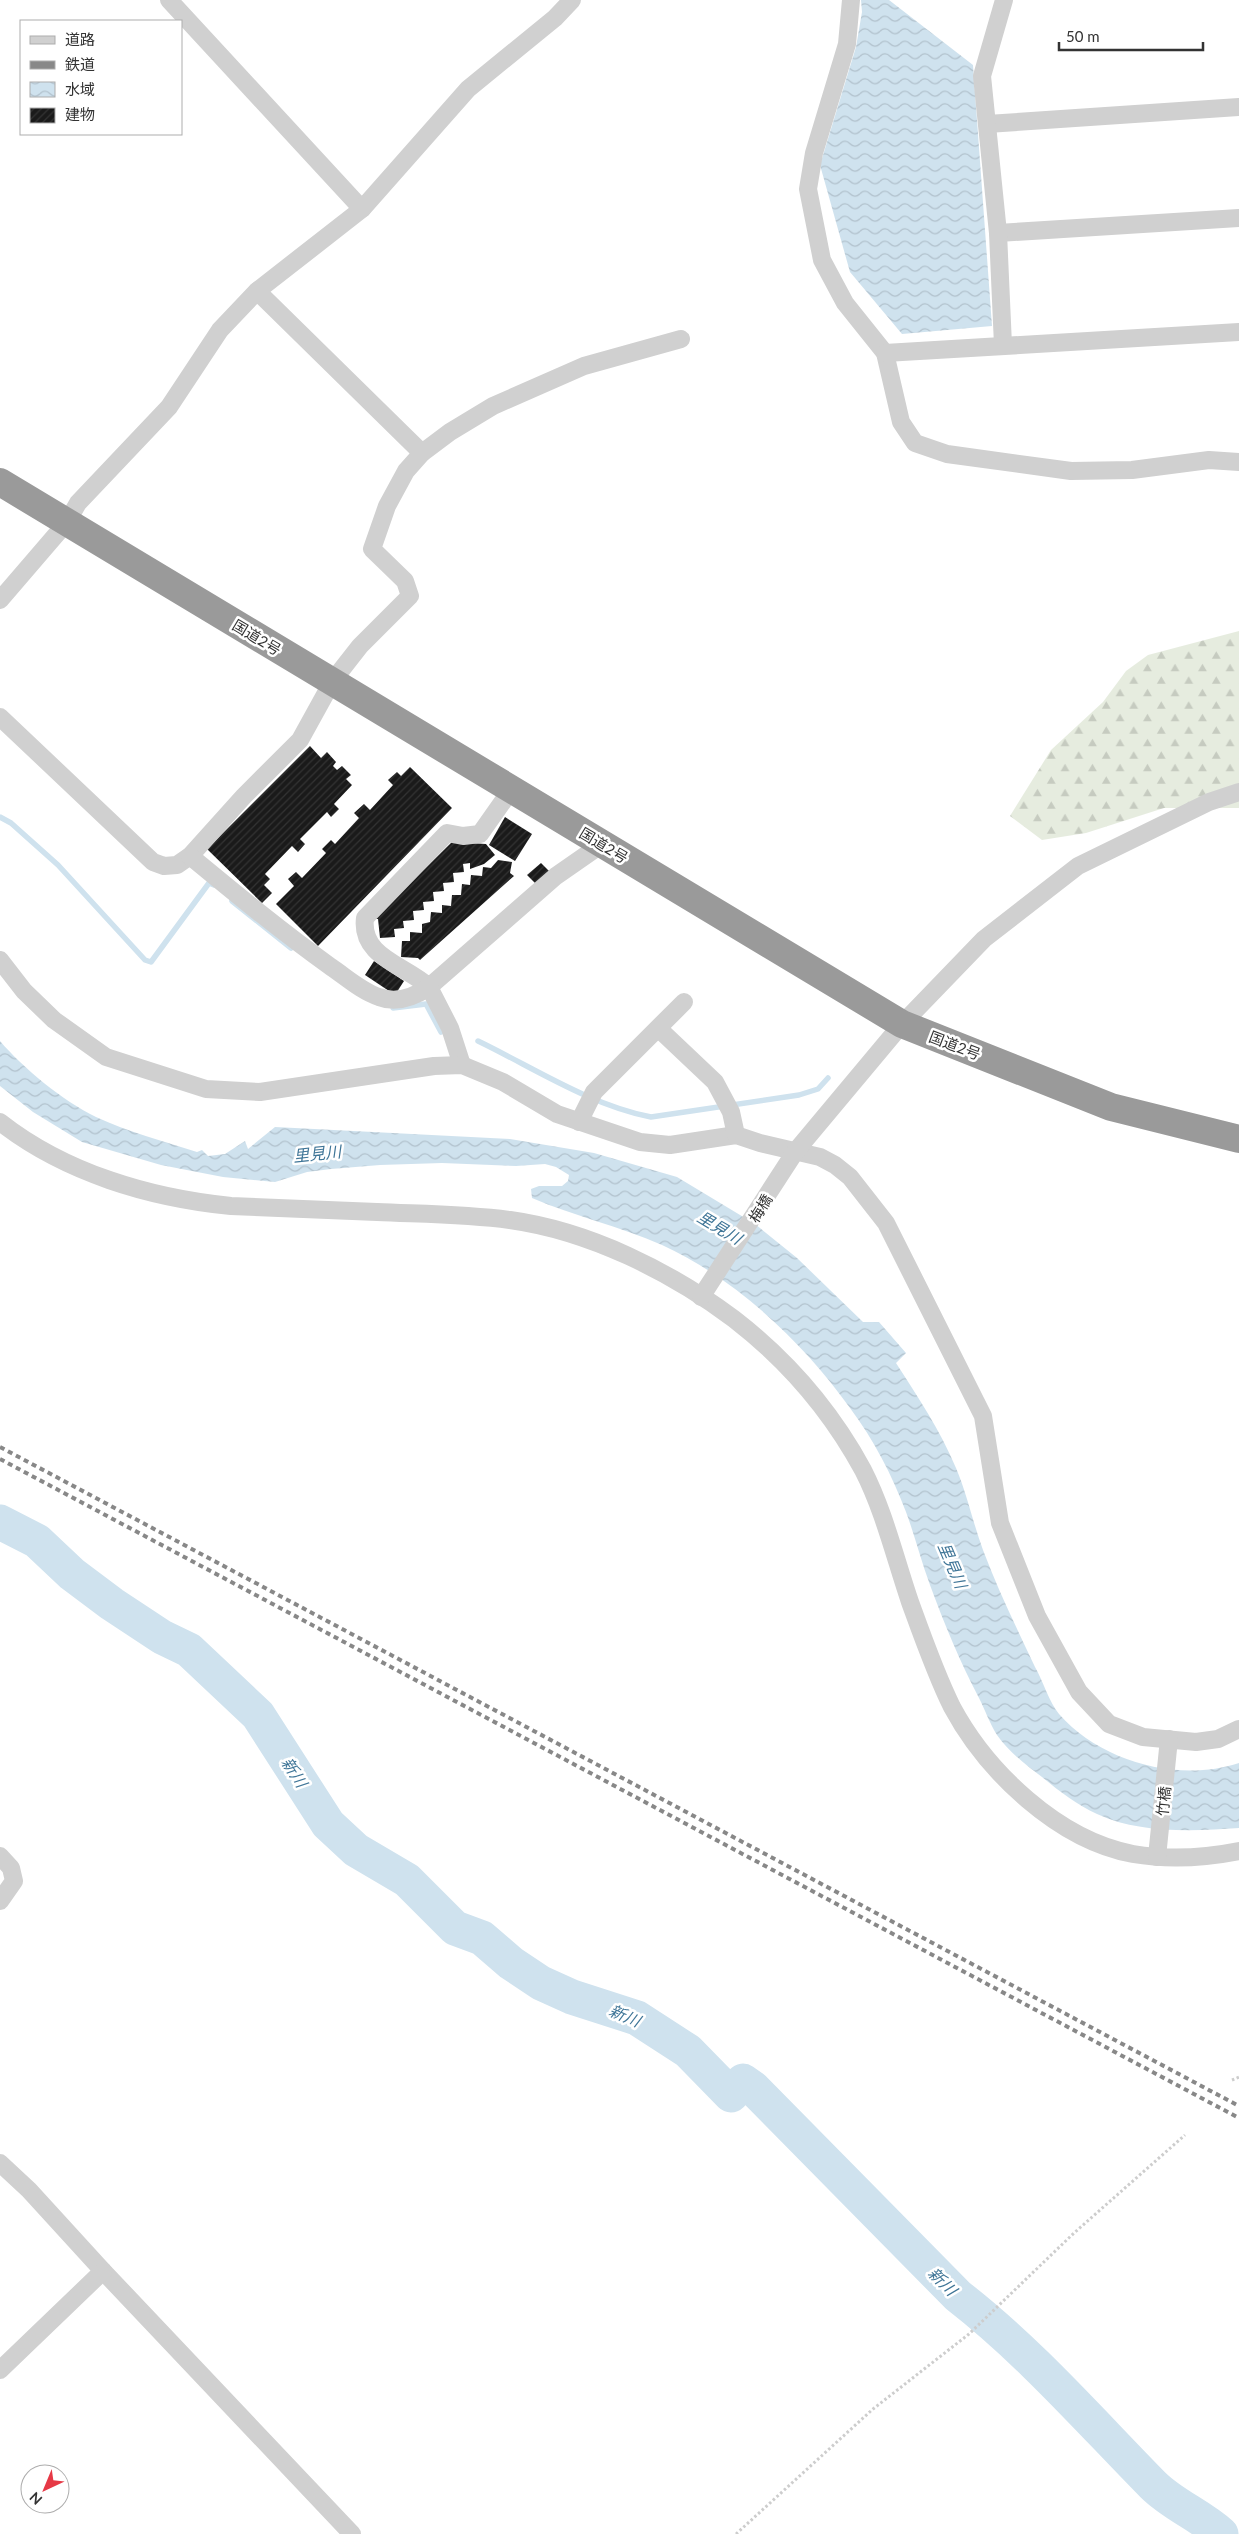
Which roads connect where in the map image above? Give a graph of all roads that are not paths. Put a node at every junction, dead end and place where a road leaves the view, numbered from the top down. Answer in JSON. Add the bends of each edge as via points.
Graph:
{"nodes":[{"id":1,"x":169,"y":0,"type":"edge"},
{"id":2,"x":572,"y":0,"type":"edge"},
{"id":3,"x":850,"y":0,"type":"edge"},
{"id":4,"x":1004,"y":0,"type":"edge"},
{"id":5,"x":1239,"y":107,"type":"edge"},
{"id":6,"x":987,"y":124,"type":"junction"},
{"id":7,"x":362,"y":209,"type":"junction"},
{"id":8,"x":1239,"y":218,"type":"edge"},
{"id":9,"x":998,"y":233,"type":"junction"},
{"id":10,"x":257,"y":291,"type":"junction"},
{"id":11,"x":1239,"y":332,"type":"edge"},
{"id":12,"x":680,"y":339,"type":"dead end"},
{"id":13,"x":1003,"y":345,"type":"junction"},
{"id":14,"x":885,"y":353,"type":"junction"},
{"id":15,"x":422,"y":453,"type":"junction"},
{"id":16,"x":1239,"y":462,"type":"edge"},
{"id":17,"x":0,"y":482,"type":"edge"},
{"id":18,"x":67,"y":522,"type":"junction"},
{"id":19,"x":0,"y":600,"type":"edge"},
{"id":20,"x":332,"y":682,"type":"junction"},
{"id":21,"x":0,"y":718,"type":"edge"},
{"id":22,"x":511,"y":790,"type":"junction"},
{"id":23,"x":1239,"y":792,"type":"edge"},
{"id":24,"x":602,"y":844,"type":"junction"},
{"id":25,"x":190,"y":856,"type":"junction"},
{"id":26,"x":0,"y":960,"type":"edge"},
{"id":27,"x":429,"y":987,"type":"junction"},
{"id":28,"x":684,"y":1002,"type":"dead end"},
{"id":29,"x":902,"y":1024,"type":"junction"},
{"id":30,"x":659,"y":1029,"type":"junction"},
{"id":31,"x":462,"y":1065,"type":"junction"},
{"id":32,"x":0,"y":1122,"type":"edge"},
{"id":33,"x":579,"y":1122,"type":"junction"},
{"id":34,"x":736,"y":1135,"type":"junction"},
{"id":35,"x":1239,"y":1139,"type":"edge"},
{"id":36,"x":794,"y":1152,"type":"junction"},
{"id":37,"x":703,"y":1294,"type":"junction"},
{"id":38,"x":1239,"y":1729,"type":"edge"},
{"id":39,"x":1168,"y":1746,"type":"junction"},
{"id":40,"x":1239,"y":1851,"type":"edge"},
{"id":41,"x":1158,"y":1853,"type":"junction"},
{"id":42,"x":0,"y":1856,"type":"edge"},
{"id":43,"x":0,"y":1901,"type":"edge"},
{"id":44,"x":0,"y":2162,"type":"edge"},
{"id":45,"x":103,"y":2271,"type":"junction"},
{"id":46,"x":0,"y":2370,"type":"edge"},
{"id":47,"x":352,"y":2534,"type":"edge"}],
"edges":[{"from":1,"to":7,"type":"street"},
{"from":2,"to":7,"type":"street","via":[[555,18],[468,89]]},
{"from":3,"to":14,"type":"street","via":[[847,44],[814,153],[808,189],[822,260],[845,303]]},
{"from":4,"to":6,"type":"street","via":[[982,76]]},
{"from":5,"to":6,"type":"street"},
{"from":6,"to":9,"type":"street"},
{"from":7,"to":10,"type":"street"},
{"from":8,"to":9,"type":"street"},
{"from":9,"to":13,"type":"street"},
{"from":10,"to":15,"type":"street"},
{"from":10,"to":18,"type":"street","via":[[220,330],[169,407],[78,503]]},
{"from":11,"to":13,"type":"street"},
{"from":12,"to":15,"type":"street","via":[[584,366],[493,406]]},
{"from":13,"to":14,"type":"street"},
{"from":14,"to":16,"type":"street","via":[[901,422],[915,443],[947,454],[1071,471],[1132,470],[1209,460]]},
{"from":15,"to":20,"type":"street","via":[[406,470],[372,549],[404,581],[410,596],[360,646]]},
{"from":17,"to":18,"type":"highway","name":"国道2号"},
{"from":18,"to":19,"type":"street"},
{"from":18,"to":20,"type":"highway","name":"国道2号"},
{"from":20,"to":22,"type":"highway","name":"国道2号"},
{"from":20,"to":25,"type":"street","via":[[300,740]]},
{"from":21,"to":25,"type":"street","via":[[153,862],[164,866],[177,865]]},
{"from":22,"to":24,"type":"highway","name":"国道2号"},
{"from":22,"to":27,"type":"street","via":[[480,834],[463,836],[447,833],[365,918],[363,929],[368,943],[381,956]]},
{"from":23,"to":29,"type":"street","name":"梅橋","via":[[1209,802],[1078,866],[984,939]]},
{"from":24,"to":27,"type":"street","via":[[556,876]]},
{"from":24,"to":29,"type":"highway","name":"国道2号"},
{"from":25,"to":27,"type":"street","via":[[294,941],[364,990],[380,998],[399,1000],[414,997]]},
{"from":26,"to":31,"type":"street","via":[[24,991],[54,1020],[106,1057],[206,1089],[260,1092],[434,1066]]},
{"from":27,"to":31,"type":"street","via":[[450,1028]]},
{"from":28,"to":30,"type":"street"},
{"from":29,"to":35,"type":"highway","name":"国道2号","via":[[1111,1107]]},
{"from":29,"to":36,"type":"street","name":"梅橋"},
{"from":30,"to":33,"type":"street","via":[[591,1096]]},
{"from":30,"to":34,"type":"street","via":[[715,1082],[728,1105]]},
{"from":31,"to":33,"type":"street","via":[[503,1082],[557,1114]]},
{"from":32,"to":37,"type":"street","via":[[70,1164],[152,1193],[231,1206],[513,1220],[630,1256]]},
{"from":33,"to":34,"type":"street","via":[[640,1142],[670,1145]]},
{"from":34,"to":36,"type":"street"},
{"from":36,"to":37,"type":"street","name":"梅橋"},
{"from":36,"to":39,"type":"street","via":[[820,1157],[835,1165],[850,1177],[886,1223],[983,1416],[1000,1522],[1037,1616],[1079,1692],[1108,1724]]},
{"from":37,"to":41,"type":"street","via":[[791,1369],[841,1434],[864,1472],[951,1704],[989,1762],[1038,1808],[1068,1828],[1130,1854]]},
{"from":38,"to":39,"type":"street","via":[[1211,1740]]},
{"from":39,"to":41,"type":"street","name":"竹橋"},
{"from":40,"to":41,"type":"street","via":[[1205,1857]]},
{"from":42,"to":43,"type":"street","via":[[11,1868],[14,1881]]},
{"from":44,"to":45,"type":"street"},
{"from":45,"to":46,"type":"street"},
{"from":45,"to":47,"type":"street"}]}
